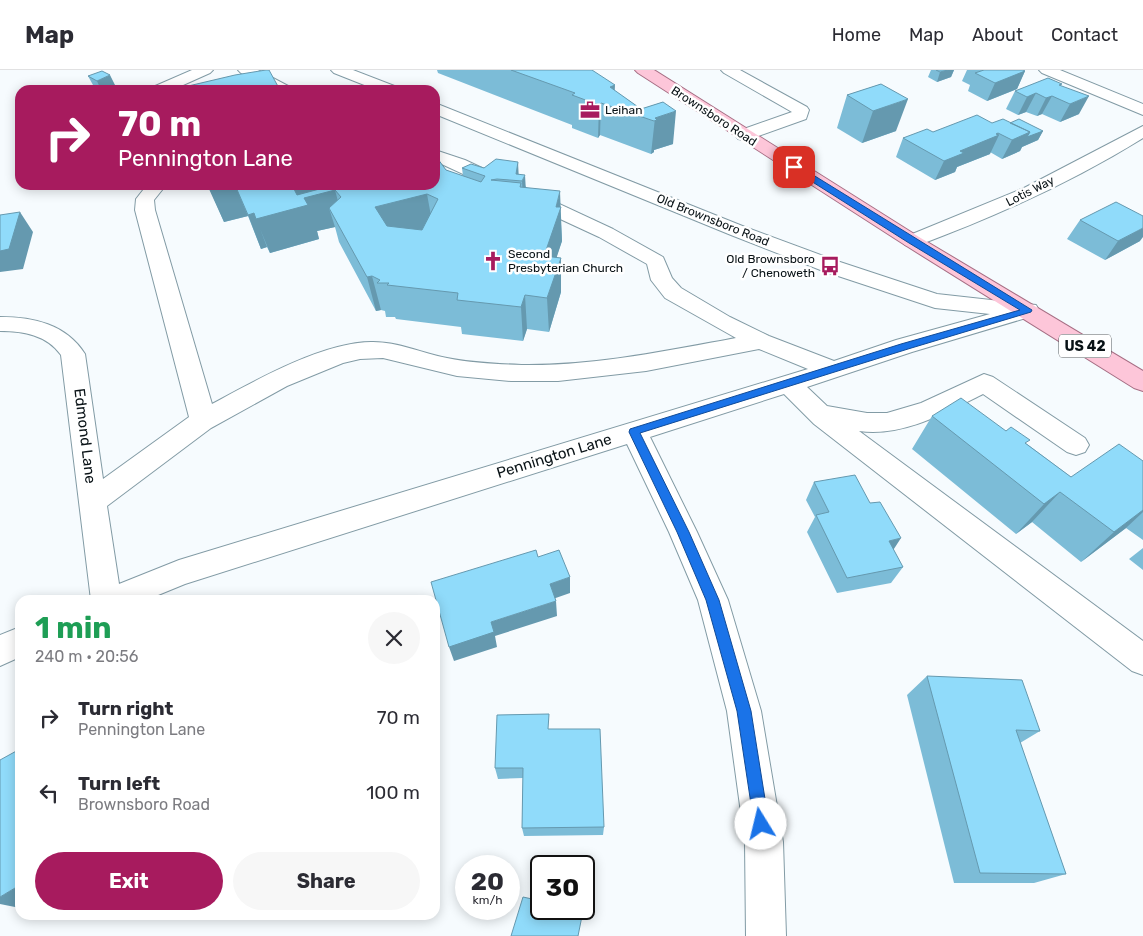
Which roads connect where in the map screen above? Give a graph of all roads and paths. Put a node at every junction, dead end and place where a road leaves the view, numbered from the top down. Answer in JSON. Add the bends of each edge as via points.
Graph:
{"nodes":[{"id":1,"x":205,"y":70,"type":"edge"},
{"id":2,"x":246,"y":70,"type":"edge"},
{"id":3,"x":339,"y":70,"type":"edge"},
{"id":4,"x":642,"y":70,"type":"edge"},
{"id":5,"x":730,"y":70,"type":"edge"},
{"id":6,"x":1048,"y":70,"type":"edge"},
{"id":7,"x":361,"y":73,"type":"edge"},
{"id":8,"x":170,"y":85,"type":"edge"},
{"id":9,"x":274,"y":85,"type":"edge"},
{"id":10,"x":382,"y":85,"type":"edge"},
{"id":11,"x":440,"y":110,"type":"edge"},
{"id":12,"x":1143,"y":110,"type":"edge"},
{"id":13,"x":1143,"y":131,"type":"edge"},
{"id":14,"x":744,"y":135,"type":"junction"},
{"id":15,"x":440,"y":157,"type":"edge"},
{"id":16,"x":153,"y":190,"type":"edge"},
{"id":17,"x":912,"y":241,"type":"junction"},
{"id":18,"x":1028,"y":310,"type":"junction"},
{"id":19,"x":0,"y":324,"type":"edge"},
{"id":20,"x":761,"y":341,"type":"junction"},
{"id":21,"x":833,"y":370,"type":"junction"},
{"id":22,"x":1143,"y":382,"type":"edge"},
{"id":23,"x":788,"y":384,"type":"junction"},
{"id":24,"x":819,"y":414,"type":"junction"},
{"id":25,"x":201,"y":416,"type":"junction"},
{"id":26,"x":634,"y":432,"type":"junction"},
{"id":27,"x":1076,"y":446,"type":"dead end"},
{"id":28,"x":93,"y":501,"type":"junction"},
{"id":29,"x":105,"y":595,"type":"edge"},
{"id":30,"x":124,"y":595,"type":"edge"},
{"id":31,"x":15,"y":644,"type":"edge"},
{"id":32,"x":0,"y":651,"type":"edge"},
{"id":33,"x":1143,"y":660,"type":"edge"},
{"id":34,"x":766,"y":936,"type":"edge"}],
"edges":[{"from":1,"to":8,"type":"street"},
{"from":2,"to":9,"type":"street"},
{"from":3,"to":7,"type":"street"},
{"from":4,"to":14,"type":"main road","name":"Brownsboro Road","number":"US 42"},
{"from":5,"to":14,"type":"street","via":[[801,110],[800,115]]},
{"from":6,"to":12,"type":"street"},
{"from":7,"to":10,"type":"street"},
{"from":11,"to":18,"type":"street","name":"Old Brownsboro Road","via":[[830,266],[935,300]]},
{"from":13,"to":17,"type":"street","name":"Lotis Way","via":[[1007,204]]},
{"from":14,"to":17,"type":"main road","name":"Brownsboro Road","number":"US 42"},
{"from":15,"to":20,"type":"street","via":[[606,233],[656,261],[662,280],[673,293]]},
{"from":16,"to":25,"type":"street","via":[[145,199],[145,210]]},
{"from":17,"to":18,"type":"main road","name":"Brownsboro Road","number":"US 42"},
{"from":18,"to":21,"type":"street","name":"Pennington Lane"},
{"from":18,"to":22,"type":"main road","name":"Brownsboro Road","number":"US 42"},
{"from":19,"to":28,"type":"street","name":"Edmond Lane","via":[[22,324],[46,330],[63,341],[73,354]]},
{"from":20,"to":21,"type":"street"},
{"from":20,"to":25,"type":"street","via":[[578,373],[456,368],[378,350],[362,351],[282,376]]},
{"from":21,"to":23,"type":"street","name":"Pennington Lane"},
{"from":23,"to":24,"type":"street"},
{"from":23,"to":26,"type":"street","name":"Pennington Lane"},
{"from":24,"to":27,"type":"street","via":[[873,423],[898,420],[984,383]]},
{"from":24,"to":33,"type":"street"},
{"from":25,"to":28,"type":"street"},
{"from":26,"to":30,"type":"street","name":"Pennington Lane","via":[[178,573]]},
{"from":26,"to":34,"type":"street","via":[[713,600],[744,711],[764,842]]},
{"from":28,"to":29,"type":"street","name":"Edmond Lane"},
{"from":31,"to":32,"type":"street"}]}
